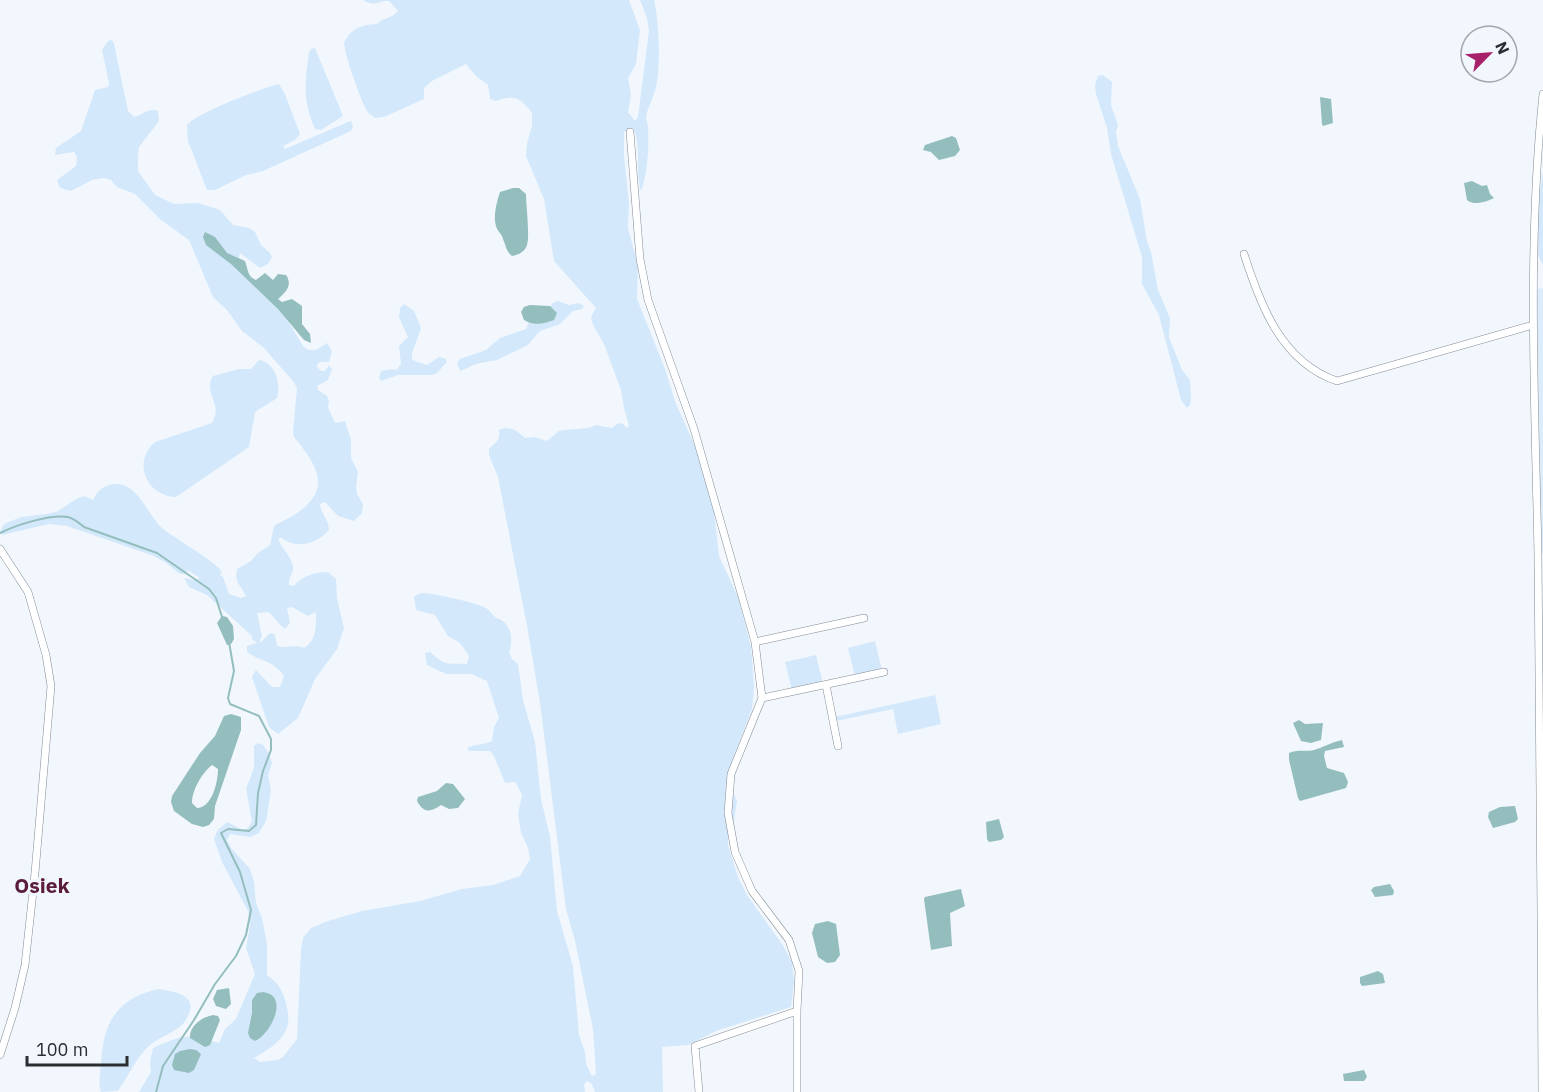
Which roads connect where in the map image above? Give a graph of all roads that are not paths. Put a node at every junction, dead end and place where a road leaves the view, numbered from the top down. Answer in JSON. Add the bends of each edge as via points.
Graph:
{"nodes":[{"id":1,"x":1543,"y":94,"type":"edge"},
{"id":2,"x":630,"y":132,"type":"dead end"},
{"id":3,"x":1244,"y":254,"type":"dead end"},
{"id":4,"x":1533,"y":326,"type":"junction"},
{"id":5,"x":0,"y":549,"type":"edge"},
{"id":6,"x":1540,"y":557,"type":"edge"},
{"id":7,"x":864,"y":618,"type":"dead end"},
{"id":8,"x":755,"y":642,"type":"junction"},
{"id":9,"x":884,"y":672,"type":"dead end"},
{"id":10,"x":826,"y":685,"type":"junction"},
{"id":11,"x":762,"y":698,"type":"junction"},
{"id":12,"x":838,"y":746,"type":"dead end"},
{"id":13,"x":1541,"y":790,"type":"edge"},
{"id":14,"x":1542,"y":873,"type":"edge"},
{"id":15,"x":796,"y":1011,"type":"junction"},
{"id":16,"x":0,"y":1055,"type":"edge"},
{"id":17,"x":699,"y":1092,"type":"edge"},
{"id":18,"x":797,"y":1092,"type":"edge"},
{"id":19,"x":1542,"y":1092,"type":"edge"}],
"edges":[{"from":1,"to":4,"type":"street","via":[[1534,203]]},
{"from":2,"to":8,"type":"street","via":[[640,259],[648,300],[694,429]]},
{"from":3,"to":4,"type":"street","via":[[1265,312],[1281,340],[1314,369],[1337,381]]},
{"from":4,"to":6,"type":"street"},
{"from":5,"to":16,"type":"street","via":[[28,592],[51,686],[25,965]]},
{"from":6,"to":13,"type":"street"},
{"from":7,"to":8,"type":"street"},
{"from":8,"to":11,"type":"street"},
{"from":9,"to":10,"type":"street"},
{"from":10,"to":11,"type":"street"},
{"from":10,"to":12,"type":"street"},
{"from":11,"to":15,"type":"street","via":[[731,774],[728,813],[735,852],[752,891],[789,940],[799,971]]},
{"from":13,"to":14,"type":"street"},
{"from":14,"to":19,"type":"street"},
{"from":15,"to":17,"type":"street","via":[[695,1046]]},
{"from":15,"to":18,"type":"street"}]}
